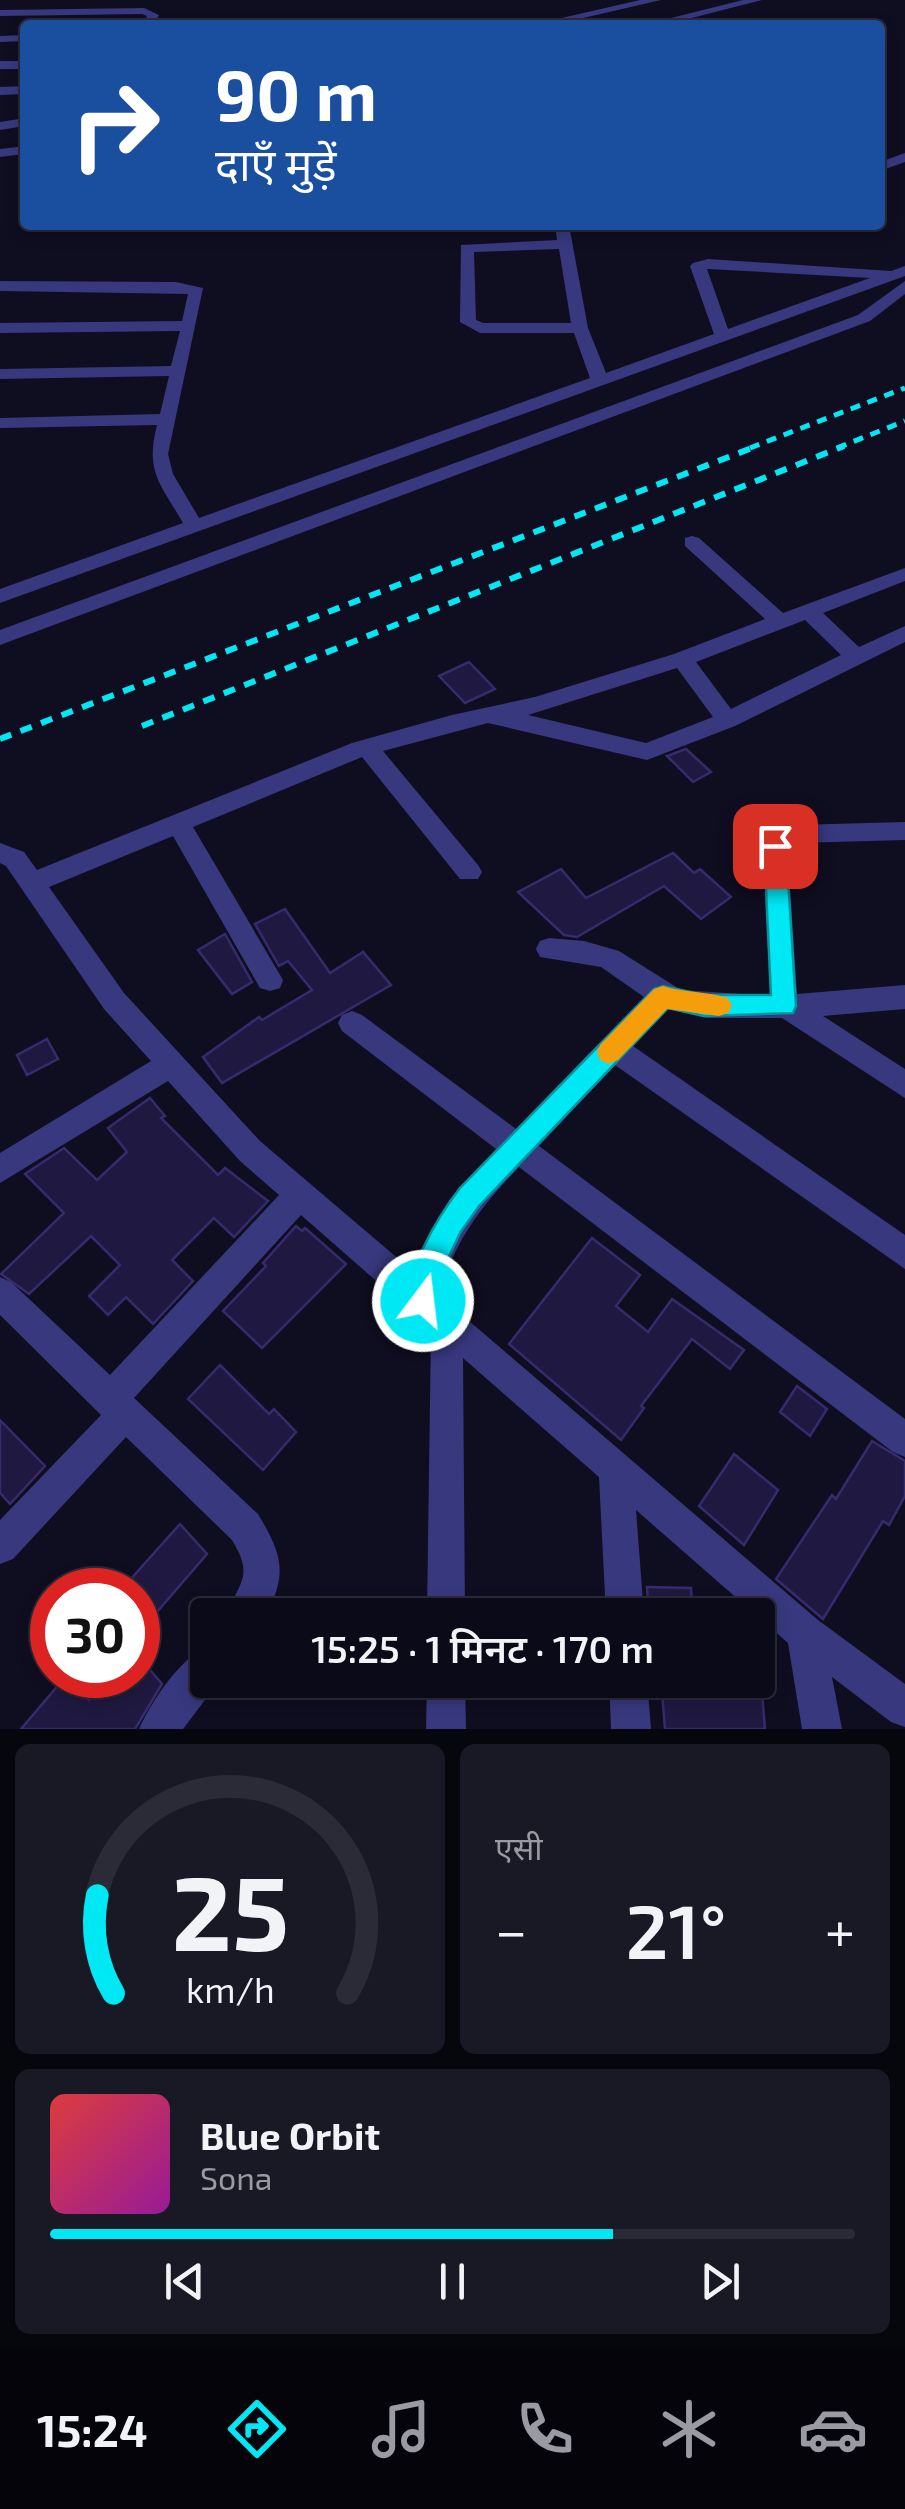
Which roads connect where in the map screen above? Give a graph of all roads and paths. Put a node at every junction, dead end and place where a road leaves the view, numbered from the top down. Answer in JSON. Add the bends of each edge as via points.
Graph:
{"nodes":[{"id":1,"x":60,"y":0,"type":"edge"},
{"id":2,"x":656,"y":0,"type":"edge"},
{"id":3,"x":758,"y":0,"type":"edge"},
{"id":4,"x":0,"y":13,"type":"edge"},
{"id":5,"x":50,"y":19,"type":"edge"},
{"id":6,"x":150,"y":20,"type":"edge"},
{"id":7,"x":561,"y":20,"type":"edge"},
{"id":8,"x":671,"y":20,"type":"edge"},
{"id":9,"x":563,"y":230,"type":"edge"},
{"id":10,"x":567,"y":244,"type":"junction"},
{"id":11,"x":901,"y":277,"type":"edge"},
{"id":12,"x":0,"y":286,"type":"edge"},
{"id":13,"x":188,"y":326,"type":"junction"},
{"id":14,"x":0,"y":328,"type":"edge"},
{"id":15,"x":580,"y":328,"type":"junction"},
{"id":16,"x":722,"y":337,"type":"junction"},
{"id":17,"x":178,"y":372,"type":"junction"},
{"id":18,"x":0,"y":374,"type":"edge"},
{"id":19,"x":599,"y":382,"type":"junction"},
{"id":20,"x":166,"y":419,"type":"junction"},
{"id":21,"x":0,"y":423,"type":"edge"},
{"id":22,"x":194,"y":526,"type":"junction"},
{"id":23,"x":692,"y":542,"type":"dead end"},
{"id":24,"x":905,"y":574,"type":"edge"},
{"id":25,"x":0,"y":596,"type":"edge"},
{"id":26,"x":810,"y":612,"type":"junction"},
{"id":27,"x":781,"y":622,"type":"junction"},
{"id":28,"x":905,"y":633,"type":"edge"},
{"id":29,"x":0,"y":638,"type":"edge"},
{"id":30,"x":856,"y":657,"type":"junction"},
{"id":31,"x":682,"y":658,"type":"junction"},
{"id":32,"x":478,"y":717,"type":"junction"},
{"id":33,"x":727,"y":720,"type":"junction"},
{"id":34,"x":367,"y":747,"type":"junction"},
{"id":35,"x":177,"y":822,"type":"junction"},
{"id":36,"x":905,"y":831,"type":"edge"},
{"id":37,"x":0,"y":853,"type":"edge"},
{"id":38,"x":469,"y":872,"type":"dead end"},
{"id":39,"x":30,"y":884,"type":"junction"},
{"id":40,"x":549,"y":949,"type":"dead end"},
{"id":41,"x":270,"y":980,"type":"dead end"},
{"id":42,"x":663,"y":996,"type":"junction"},
{"id":43,"x":905,"y":996,"type":"edge"},
{"id":44,"x":784,"y":1006,"type":"junction"},
{"id":45,"x":352,"y":1023,"type":"dead end"},
{"id":46,"x":614,"y":1048,"type":"junction"},
{"id":47,"x":174,"y":1063,"type":"junction"},
{"id":48,"x":905,"y":1085,"type":"edge"},
{"id":49,"x":516,"y":1147,"type":"junction"},
{"id":50,"x":0,"y":1169,"type":"edge"},
{"id":51,"x":300,"y":1194,"type":"junction"},
{"id":52,"x":905,"y":1254,"type":"edge"},
{"id":53,"x":0,"y":1292,"type":"edge"},
{"id":54,"x":435,"y":1311,"type":"junction"},
{"id":55,"x":117,"y":1408,"type":"junction"},
{"id":56,"x":905,"y":1440,"type":"edge"},
{"id":57,"x":616,"y":1468,"type":"junction"},
{"id":58,"x":0,"y":1546,"type":"edge"},
{"id":59,"x":257,"y":1598,"type":"edge"},
{"id":60,"x":445,"y":1598,"type":"edge"},
{"id":61,"x":623,"y":1598,"type":"edge"},
{"id":62,"x":806,"y":1633,"type":"junction"},
{"id":63,"x":190,"y":1689,"type":"edge"},
{"id":64,"x":446,"y":1698,"type":"edge"},
{"id":65,"x":629,"y":1698,"type":"edge"},
{"id":66,"x":905,"y":1708,"type":"edge"},
{"id":67,"x":159,"y":1729,"type":"edge"},
{"id":68,"x":446,"y":1729,"type":"edge"},
{"id":69,"x":631,"y":1729,"type":"edge"},
{"id":70,"x":822,"y":1729,"type":"edge"}],
"edges":[{"from":1,"to":5,"type":"street"},
{"from":2,"to":7,"type":"street"},
{"from":3,"to":8,"type":"street"},
{"from":4,"to":5,"type":"street"},
{"from":5,"to":6,"type":"street","via":[[144,11]]},
{"from":9,"to":10,"type":"street"},
{"from":10,"to":15,"type":"street"},
{"from":10,"to":15,"type":"street","via":[[466,248],[468,322],[480,328]]},
{"from":11,"to":16,"type":"street"},
{"from":11,"to":16,"type":"street","via":[[698,266]]},
{"from":11,"to":29,"type":"street","via":[[864,318]]},
{"from":12,"to":13,"type":"street","via":[[188,288],[198,294]]},
{"from":13,"to":14,"type":"street"},
{"from":13,"to":17,"type":"street"},
{"from":15,"to":19,"type":"street"},
{"from":16,"to":19,"type":"street"},
{"from":17,"to":18,"type":"street"},
{"from":17,"to":20,"type":"street"},
{"from":19,"to":22,"type":"street"},
{"from":20,"to":21,"type":"street"},
{"from":20,"to":22,"type":"street","via":[[162,464]]},
{"from":22,"to":25,"type":"street"},
{"from":23,"to":27,"type":"street"},
{"from":24,"to":26,"type":"street"},
{"from":26,"to":27,"type":"street"},
{"from":26,"to":30,"type":"street"},
{"from":27,"to":31,"type":"street"},
{"from":28,"to":30,"type":"street"},
{"from":30,"to":33,"type":"street"},
{"from":31,"to":32,"type":"street"},
{"from":31,"to":33,"type":"street"},
{"from":32,"to":33,"type":"street","via":[[647,752]]},
{"from":32,"to":34,"type":"street"},
{"from":34,"to":35,"type":"street"},
{"from":34,"to":38,"type":"street"},
{"from":35,"to":39,"type":"street"},
{"from":35,"to":41,"type":"street"},
{"from":36,"to":44,"type":"street","via":[[795,834],[778,841]]},
{"from":37,"to":39,"type":"street","via":[[15,858]]},
{"from":39,"to":47,"type":"street","via":[[114,1001]]},
{"from":40,"to":42,"type":"street","via":[[617,962]]},
{"from":42,"to":44,"type":"street","via":[[704,1006]]},
{"from":42,"to":46,"type":"street"},
{"from":43,"to":44,"type":"street"},
{"from":44,"to":48,"type":"street"},
{"from":45,"to":49,"type":"street"},
{"from":46,"to":49,"type":"street"},
{"from":46,"to":52,"type":"street"},
{"from":47,"to":50,"type":"street"},
{"from":47,"to":51,"type":"street","via":[[250,1151]]},
{"from":49,"to":54,"type":"street","via":[[450,1224],[432,1262]]},
{"from":49,"to":56,"type":"street"},
{"from":51,"to":54,"type":"street"},
{"from":51,"to":55,"type":"street"},
{"from":53,"to":55,"type":"street"},
{"from":54,"to":57,"type":"street"},
{"from":54,"to":60,"type":"street"},
{"from":55,"to":58,"type":"street"},
{"from":55,"to":59,"type":"street","via":[[244,1528],[264,1556]]},
{"from":57,"to":61,"type":"street"},
{"from":57,"to":62,"type":"street"},
{"from":62,"to":66,"type":"street"},
{"from":62,"to":70,"type":"street"},
{"from":63,"to":67,"type":"street"},
{"from":64,"to":68,"type":"street"},
{"from":65,"to":69,"type":"street"}]}
